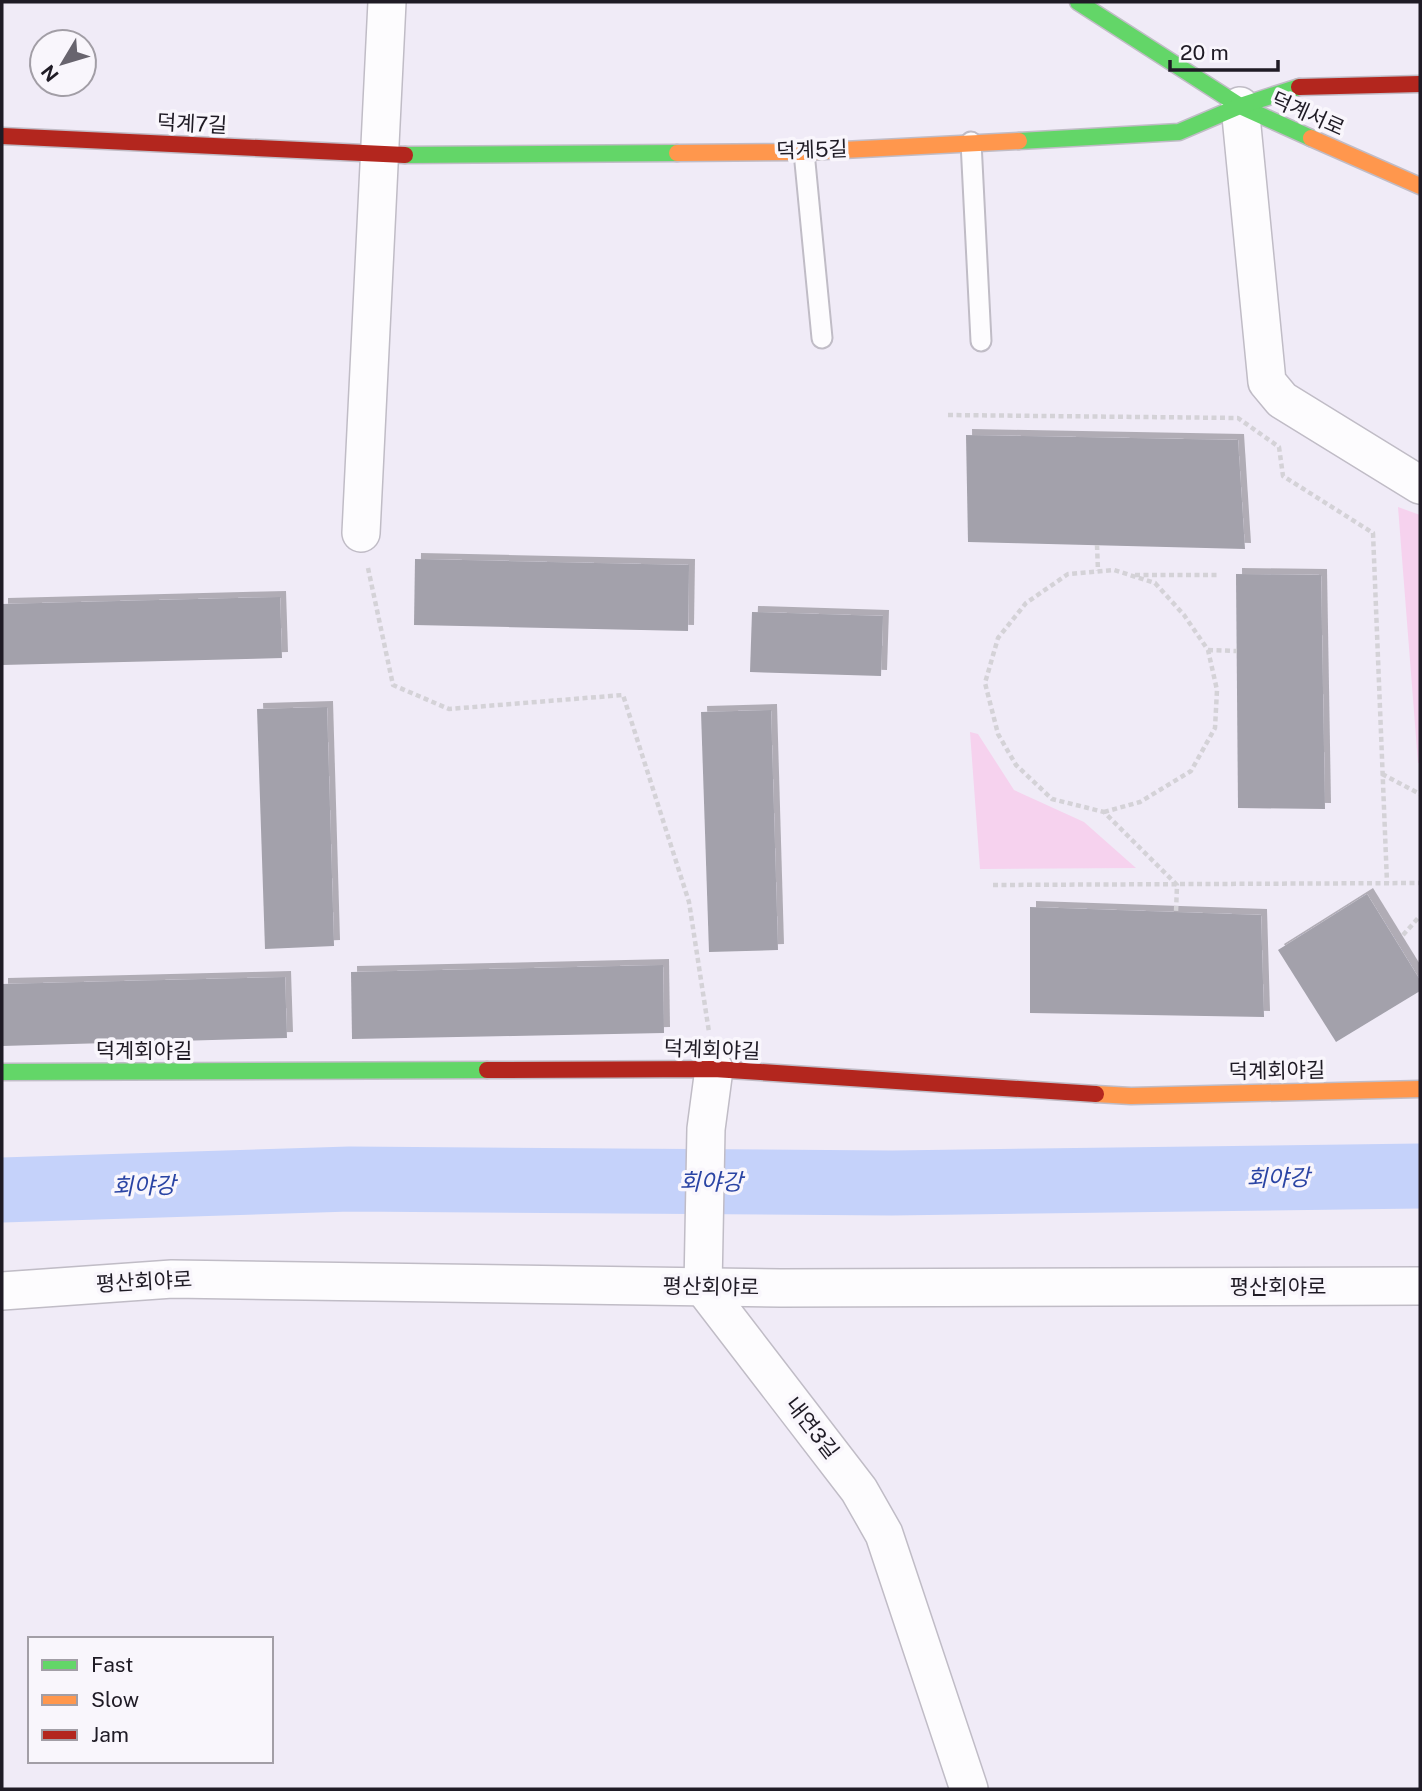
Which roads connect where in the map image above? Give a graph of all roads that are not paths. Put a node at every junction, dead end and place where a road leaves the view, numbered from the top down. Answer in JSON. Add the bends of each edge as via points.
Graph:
{"nodes":[{"id":1,"x":387,"y":2,"type":"edge"},
{"id":2,"x":1078,"y":2,"type":"edge"},
{"id":3,"x":1420,"y":84,"type":"edge"},
{"id":4,"x":1240,"y":106,"type":"junction"},
{"id":5,"x":2,"y":136,"type":"edge"},
{"id":6,"x":971,"y":142,"type":"junction"},
{"id":7,"x":804,"y":152,"type":"junction"},
{"id":8,"x":379,"y":155,"type":"junction"},
{"id":9,"x":1420,"y":186,"type":"edge"},
{"id":10,"x":822,"y":338,"type":"dead end"},
{"id":11,"x":981,"y":341,"type":"dead end"},
{"id":12,"x":1420,"y":485,"type":"edge"},
{"id":13,"x":361,"y":533,"type":"road end"},
{"id":14,"x":715,"y":1069,"type":"junction"},
{"id":15,"x":2,"y":1072,"type":"edge"},
{"id":16,"x":1420,"y":1089,"type":"edge"},
{"id":17,"x":1420,"y":1286,"type":"edge"},
{"id":18,"x":703,"y":1287,"type":"junction"},
{"id":19,"x":2,"y":1291,"type":"edge"},
{"id":20,"x":970,"y":1789,"type":"edge"}],
"edges":[{"from":1,"to":8,"type":"street"},
{"from":2,"to":4,"type":"street","name":"덕계서로"},
{"from":3,"to":4,"type":"street","name":"덕계5길","via":[[1307,84]]},
{"from":4,"to":6,"type":"street","name":"덕계5길","via":[[1179,132]]},
{"from":4,"to":9,"type":"street","name":"덕계서로"},
{"from":4,"to":12,"type":"street","via":[[1267,383],[1282,400]]},
{"from":5,"to":8,"type":"street","name":"덕계7길"},
{"from":6,"to":7,"type":"street","name":"덕계5길"},
{"from":6,"to":11,"type":"lane"},
{"from":7,"to":8,"type":"street","name":"덕계5길"},
{"from":7,"to":10,"type":"lane"},
{"from":8,"to":13,"type":"street"},
{"from":14,"to":15,"type":"street","name":"덕계회야길"},
{"from":14,"to":16,"type":"street","name":"덕계회야길","via":[[1131,1096]]},
{"from":14,"to":18,"type":"street","via":[[706,1129]]},
{"from":17,"to":18,"type":"street","name":"평산회야로"},
{"from":18,"to":19,"type":"street","name":"평산회야로","via":[[172,1279]]},
{"from":18,"to":20,"type":"street","name":"내연3길","via":[[859,1490],[884,1534]]}]}
